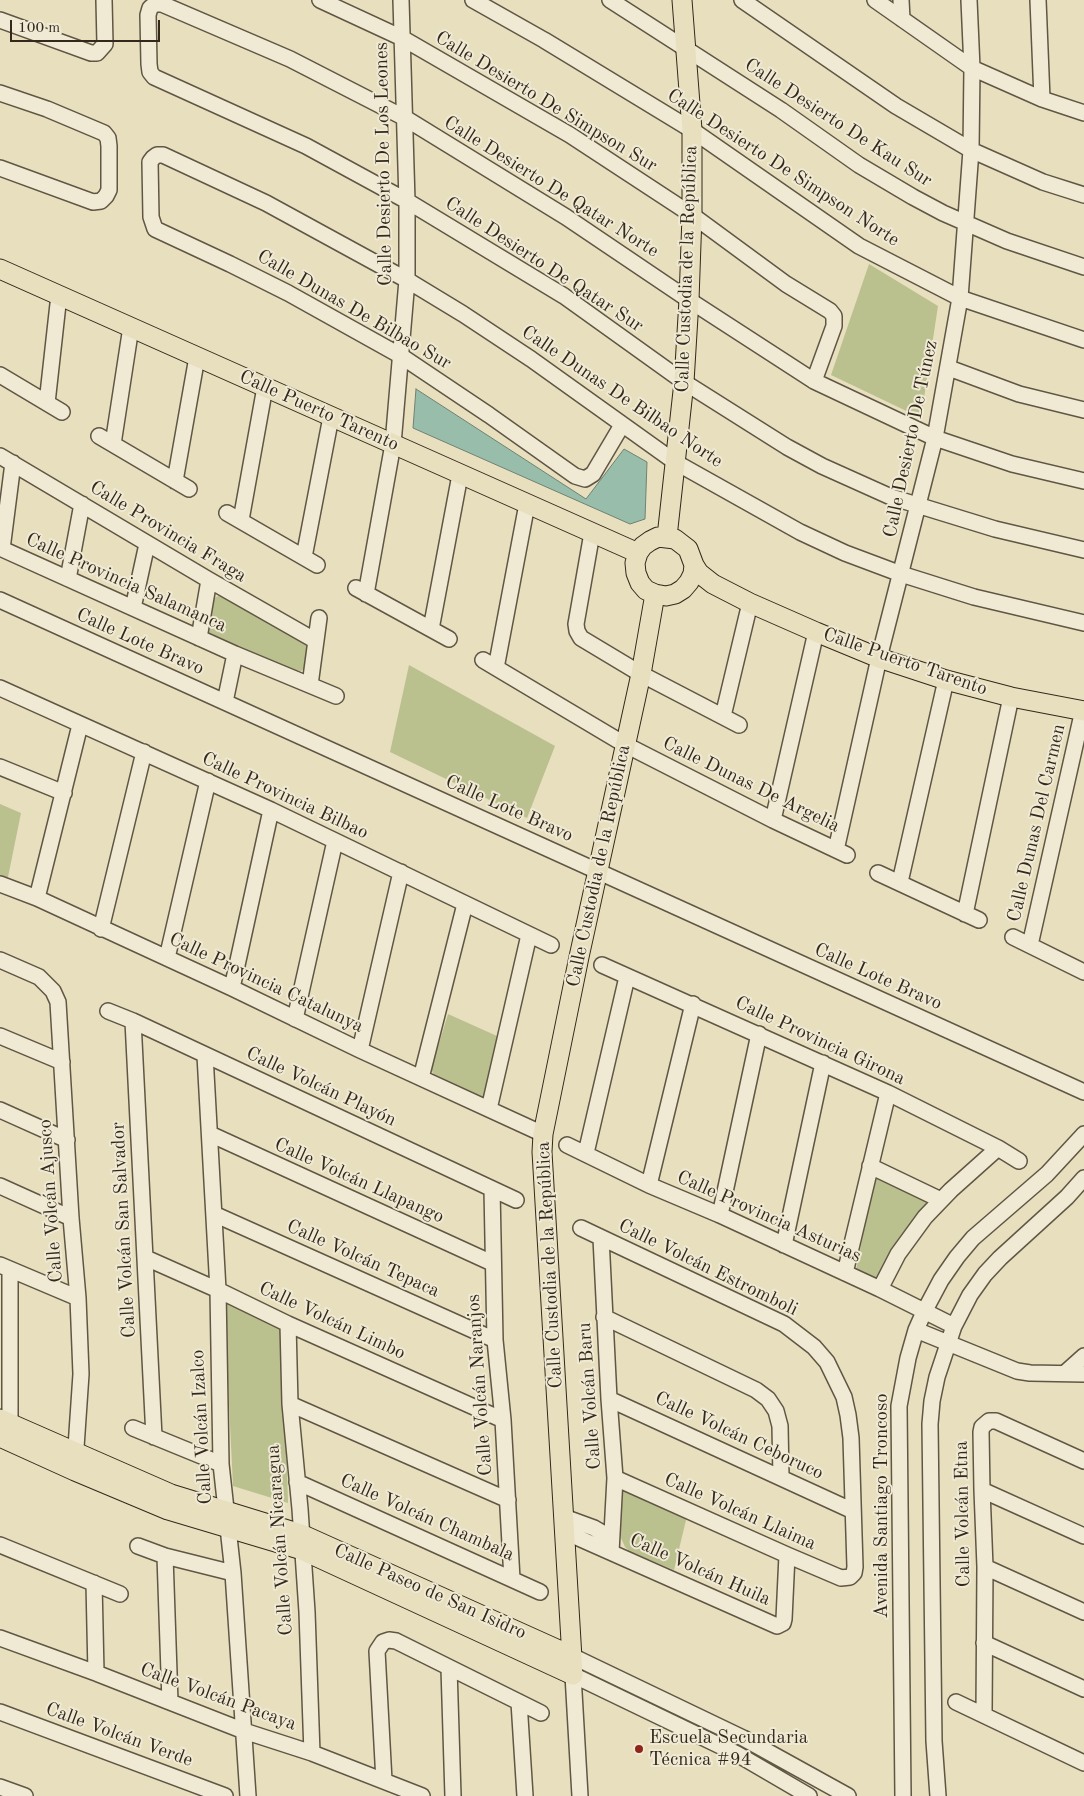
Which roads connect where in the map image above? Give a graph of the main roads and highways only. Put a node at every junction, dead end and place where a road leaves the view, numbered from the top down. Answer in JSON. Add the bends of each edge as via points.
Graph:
{"nodes":[{"id":1,"x":682,"y":0,"type":"edge"},
{"id":2,"x":0,"y":269,"type":"edge"},
{"id":3,"x":667,"y":537,"type":"junction"},
{"id":4,"x":638,"y":553,"type":"junction"},
{"id":5,"x":694,"y":565,"type":"junction"},
{"id":6,"x":656,"y":594,"type":"junction"},
{"id":7,"x":675,"y":594,"type":"junction"},
{"id":8,"x":732,"y":594,"type":"junction"},
{"id":9,"x":1083,"y":710,"type":"edge"},
{"id":10,"x":3,"y":1426,"type":"edge"},
{"id":11,"x":228,"y":1520,"type":"junction"},
{"id":12,"x":302,"y":1542,"type":"junction"},
{"id":13,"x":572,"y":1656,"type":"junction"},
{"id":14,"x":573,"y":1676,"type":"joint"}],
"edges":[{"from":1,"to":3,"type":"main road","name":"Calle Custodia de la República","via":[[692,130],[692,215],[684,382]]},
{"from":2,"to":4,"type":"main road","name":"Calle Puerto Tarento"},
{"from":3,"to":4,"type":"main road","via":[[650,540]]},
{"from":3,"to":5,"type":"main road","via":[[682,543]]},
{"from":4,"to":6,"type":"main road","via":[[636,573],[646,590]]},
{"from":5,"to":7,"type":"main road","via":[[689,582]]},
{"from":5,"to":8,"type":"main road","name":"Calle Puerto Tarento","via":[[707,580]]},
{"from":6,"to":7,"type":"main road"},
{"from":6,"to":13,"type":"main road","name":"Calle Custodia de la República","via":[[543,1134]]},
{"from":7,"to":8,"type":"main road","name":"Calle Puerto Tarento","via":[[699,590]]},
{"from":8,"to":9,"type":"main road","name":"Calle Puerto Tarento","via":[[879,658],[1011,697]]},
{"from":10,"to":11,"type":"main road","name":"Calle Paseo de San Isidro","via":[[76,1452]]},
{"from":10,"to":11,"type":"main road","name":"Calle Paseo de San Isidro","via":[[75,1471],[168,1510]]},
{"from":11,"to":12,"type":"main road","name":"Calle Paseo de San Isidro"},
{"from":12,"to":13,"type":"main road","name":"Calle Paseo de San Isidro"},
{"from":12,"to":14,"type":"main road","name":"Calle Paseo de San Isidro"},
{"from":13,"to":14,"type":"main road","name":"Calle Custodia de la República"}]}
